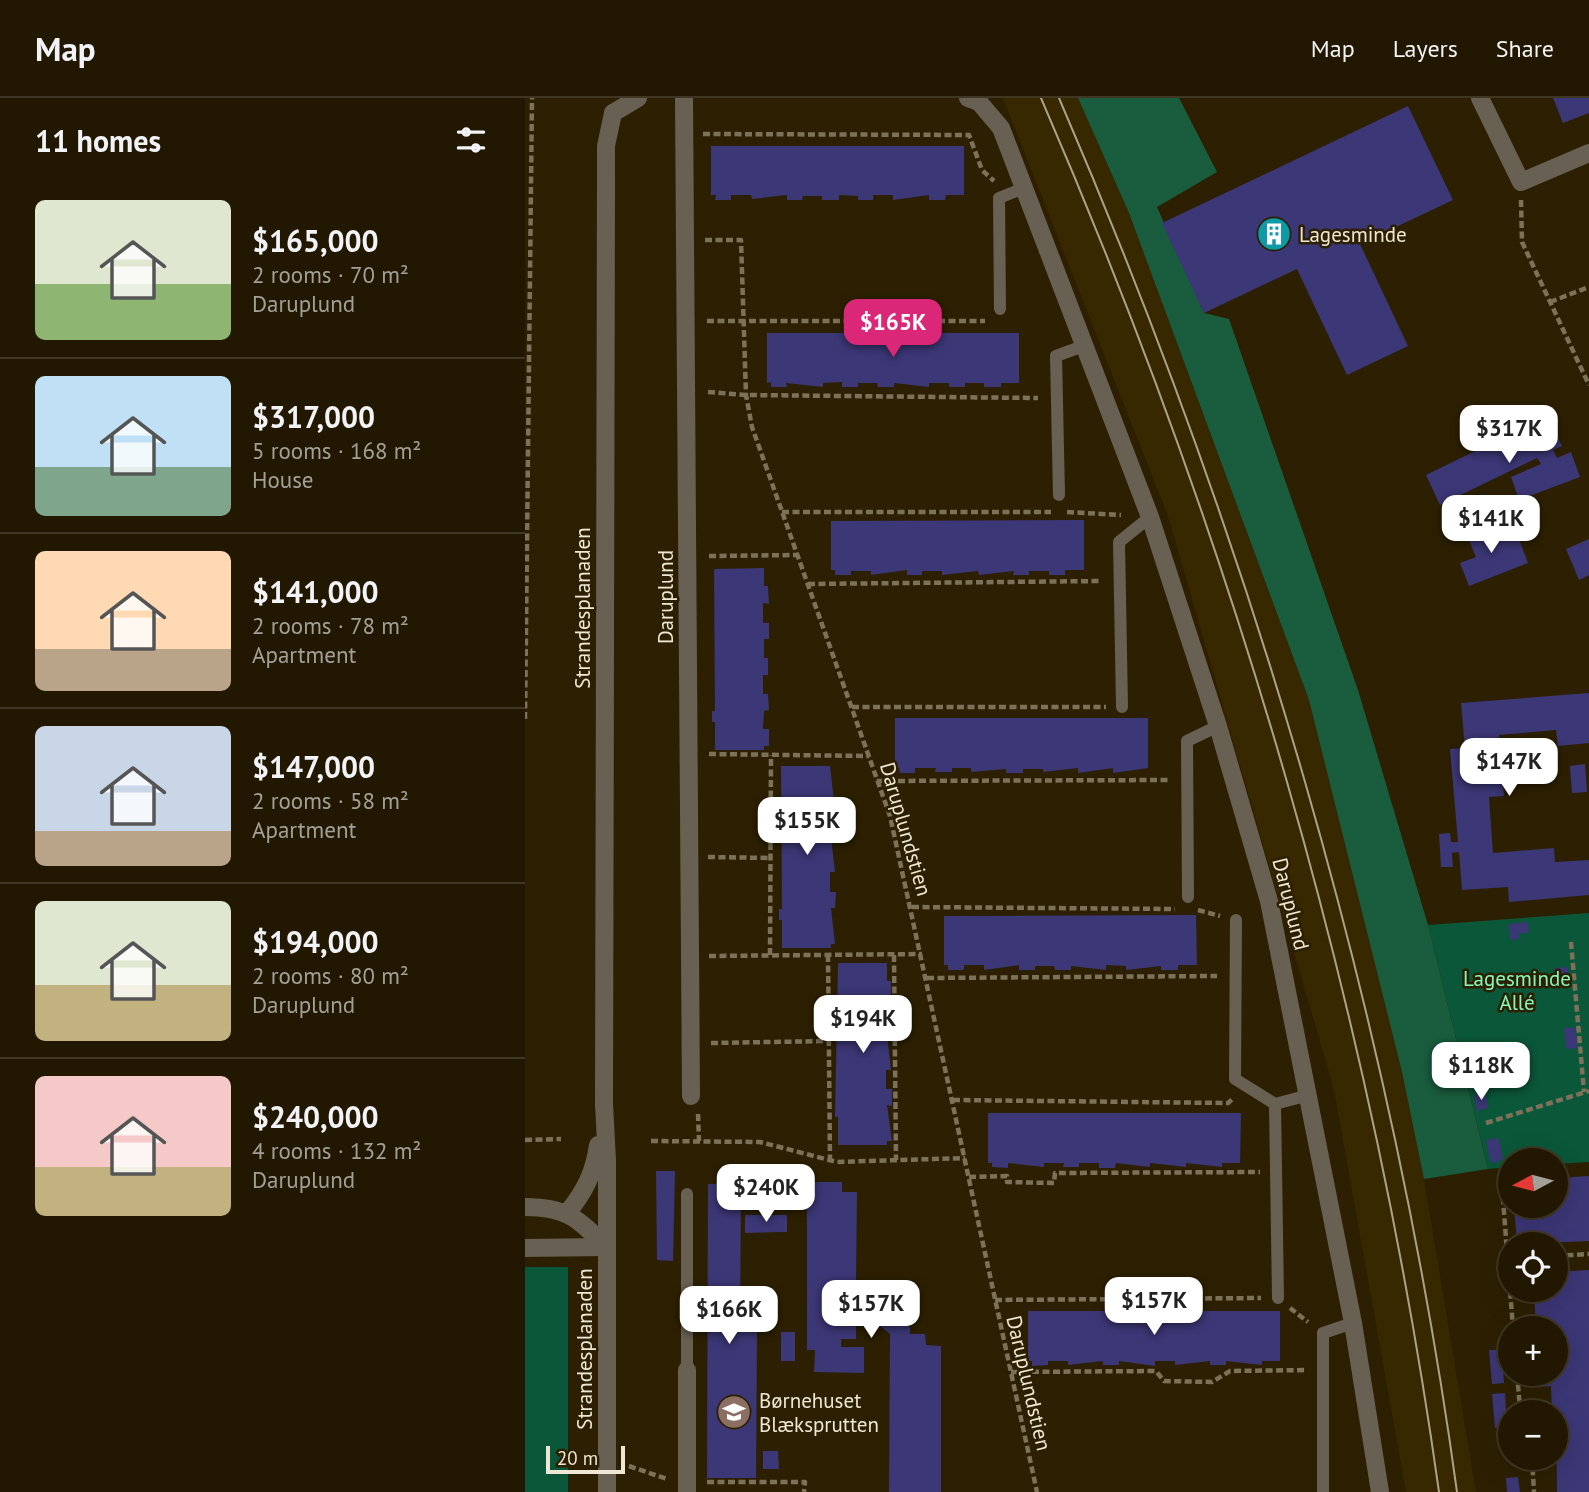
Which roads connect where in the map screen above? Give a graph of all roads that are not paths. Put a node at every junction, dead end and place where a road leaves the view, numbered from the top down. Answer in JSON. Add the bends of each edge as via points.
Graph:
{"nodes":[{"id":1,"x":638,"y":98,"type":"edge"},
{"id":2,"x":684,"y":98,"type":"edge"},
{"id":3,"x":968,"y":98,"type":"edge"},
{"id":4,"x":1481,"y":98,"type":"edge"},
{"id":5,"x":1589,"y":153,"type":"edge"},
{"id":6,"x":1024,"y":188,"type":"junction"},
{"id":7,"x":1000,"y":309,"type":"road end"},
{"id":8,"x":1086,"y":345,"type":"junction"},
{"id":9,"x":1059,"y":495,"type":"dead end"},
{"id":10,"x":1150,"y":517,"type":"junction"},
{"id":11,"x":1122,"y":707,"type":"road end"},
{"id":12,"x":1218,"y":726,"type":"junction"},
{"id":13,"x":1188,"y":897,"type":"road end"},
{"id":14,"x":1236,"y":920,"type":"dead end"},
{"id":15,"x":1309,"y":1095,"type":"junction"},
{"id":16,"x":691,"y":1096,"type":"dead end"},
{"id":17,"x":604,"y":1104,"type":"junction"},
{"id":18,"x":1275,"y":1104,"type":"junction"},
{"id":19,"x":687,"y":1194,"type":"dead end"},
{"id":20,"x":525,"y":1208,"type":"edge"},
{"id":21,"x":568,"y":1212,"type":"junction"},
{"id":22,"x":606,"y":1247,"type":"junction"},
{"id":23,"x":525,"y":1248,"type":"edge"},
{"id":24,"x":1278,"y":1298,"type":"road end"},
{"id":25,"x":1353,"y":1323,"type":"junction"},
{"id":26,"x":687,"y":1370,"type":"joint"},
{"id":27,"x":687,"y":1487,"type":"edge"},
{"id":28,"x":607,"y":1492,"type":"edge"},
{"id":29,"x":1323,"y":1492,"type":"edge"},
{"id":30,"x":1380,"y":1492,"type":"edge"}],
"edges":[{"from":1,"to":17,"type":"street","name":"Strandesplanaden","via":[[613,113],[606,159]]},
{"from":2,"to":16,"type":"street","name":"Daruplund"},
{"from":3,"to":6,"type":"street","name":"Daruplund","via":[[979,102],[1001,128]]},
{"from":4,"to":5,"type":"street","via":[[1521,182]]},
{"from":6,"to":7,"type":"lane","via":[[999,198]]},
{"from":6,"to":8,"type":"street","name":"Daruplund"},
{"from":8,"to":9,"type":"lane","via":[[1056,356]]},
{"from":8,"to":10,"type":"street","name":"Daruplund"},
{"from":10,"to":11,"type":"lane","via":[[1119,542]]},
{"from":10,"to":12,"type":"street","name":"Daruplund"},
{"from":12,"to":13,"type":"lane","via":[[1187,741]]},
{"from":12,"to":15,"type":"street","name":"Daruplund","via":[[1269,901]]},
{"from":14,"to":18,"type":"lane","via":[[1235,1079]]},
{"from":15,"to":18,"type":"lane"},
{"from":15,"to":25,"type":"street","name":"Daruplund"},
{"from":17,"to":21,"type":"street","name":"Strandesplanaden","via":[[594,1168]]},
{"from":17,"to":22,"type":"street","name":"Strandesplanaden"},
{"from":18,"to":24,"type":"lane"},
{"from":19,"to":26,"type":"lane"},
{"from":20,"to":21,"type":"street"},
{"from":21,"to":22,"type":"street","name":"Strandesplanaden"},
{"from":22,"to":23,"type":"street","name":"Strandesplanaden"},
{"from":22,"to":28,"type":"street","name":"Strandesplanaden"},
{"from":25,"to":29,"type":"lane","via":[[1323,1333]]},
{"from":25,"to":30,"type":"street","name":"Daruplund"},
{"from":26,"to":27,"type":"street"}]}
